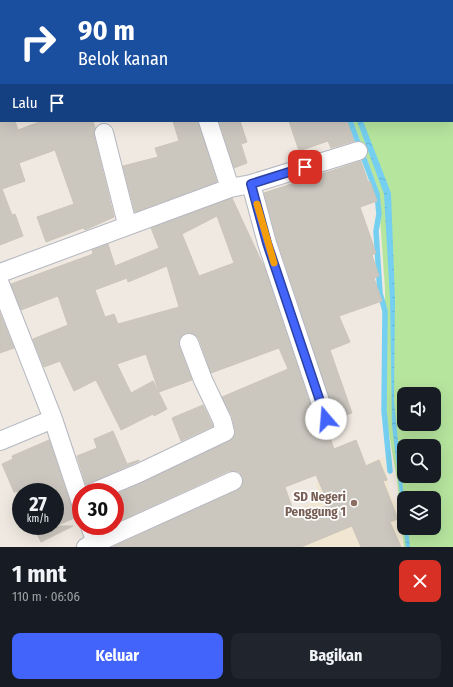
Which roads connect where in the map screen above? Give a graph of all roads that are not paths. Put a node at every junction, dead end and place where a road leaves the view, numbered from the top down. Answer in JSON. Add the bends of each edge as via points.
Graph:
{"nodes":[{"id":1,"x":208,"y":122,"type":"edge"},
{"id":2,"x":104,"y":133,"type":"dead end"},
{"id":3,"x":358,"y":151,"type":"dead end"},
{"id":4,"x":251,"y":184,"type":"junction"},
{"id":5,"x":230,"y":188,"type":"junction"},
{"id":6,"x":127,"y":224,"type":"junction"},
{"id":7,"x":0,"y":273,"type":"edge"},
{"id":8,"x":0,"y":284,"type":"edge"},
{"id":9,"x":189,"y":342,"type":"dead end"},
{"id":10,"x":53,"y":419,"type":"junction"},
{"id":11,"x":326,"y":419,"type":"dead end"},
{"id":12,"x":0,"y":441,"type":"edge"},
{"id":13,"x":233,"y":481,"type":"dead end"},
{"id":14,"x":78,"y":483,"type":"edge"},
{"id":15,"x":116,"y":483,"type":"edge"},
{"id":16,"x":90,"y":535,"type":"edge"},
{"id":17,"x":91,"y":545,"type":"edge"}],
"edges":[{"from":1,"to":5,"type":"street"},
{"from":2,"to":6,"type":"street"},
{"from":3,"to":4,"type":"street"},
{"from":4,"to":5,"type":"street"},
{"from":4,"to":11,"type":"street","via":[[267,243]]},
{"from":5,"to":6,"type":"street"},
{"from":6,"to":7,"type":"street"},
{"from":8,"to":10,"type":"street"},
{"from":9,"to":15,"type":"street","via":[[225,432]]},
{"from":10,"to":12,"type":"street"},
{"from":10,"to":14,"type":"street"},
{"from":13,"to":17,"type":"street"},
{"from":16,"to":17,"type":"street"}]}
